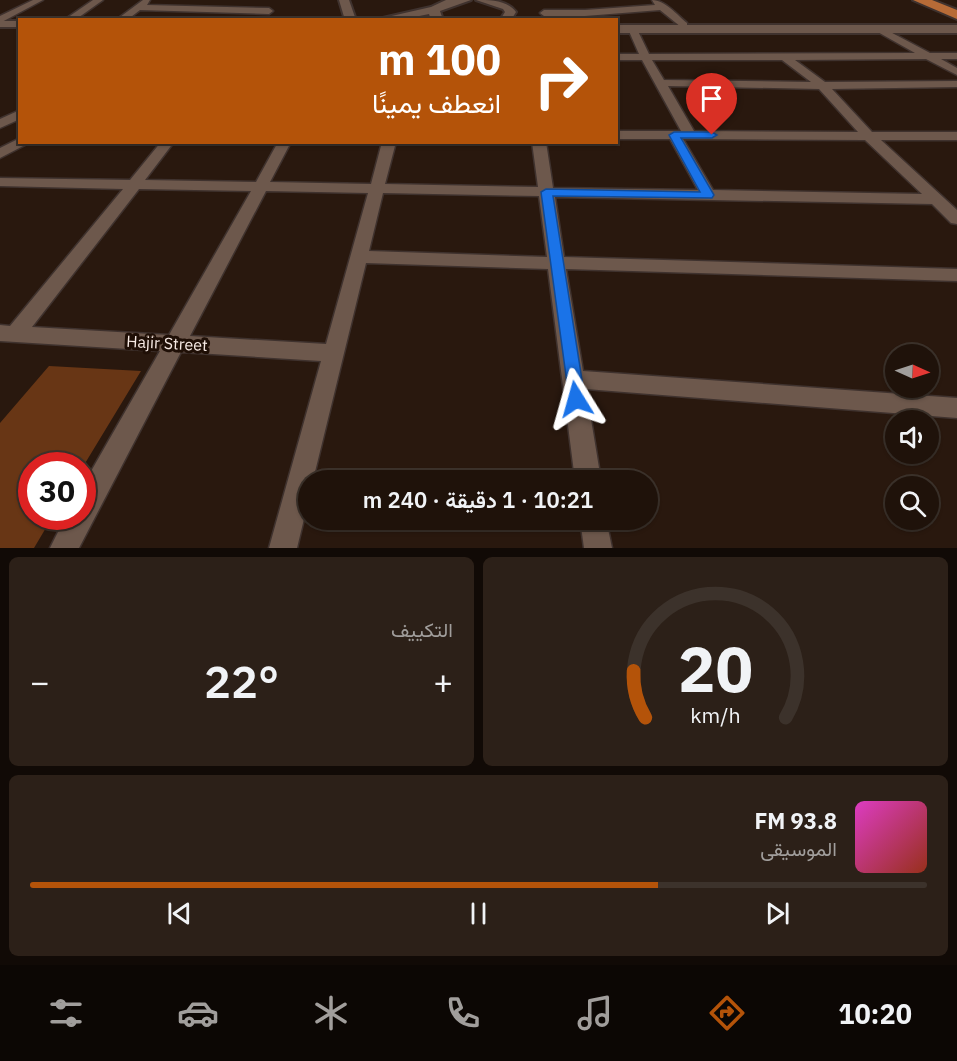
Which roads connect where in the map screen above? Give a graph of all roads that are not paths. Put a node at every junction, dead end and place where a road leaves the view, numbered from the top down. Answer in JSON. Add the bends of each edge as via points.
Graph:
{"nodes":[{"id":1,"x":39,"y":0,"type":"edge"},
{"id":2,"x":99,"y":0,"type":"edge"},
{"id":3,"x":148,"y":0,"type":"edge"},
{"id":4,"x":272,"y":0,"type":"edge"},
{"id":5,"x":344,"y":0,"type":"edge"},
{"id":6,"x":466,"y":0,"type":"edge"},
{"id":7,"x":481,"y":0,"type":"edge"},
{"id":8,"x":654,"y":0,"type":"edge"},
{"id":9,"x":920,"y":0,"type":"edge"},
{"id":10,"x":449,"y":1,"type":"edge"},
{"id":11,"x":940,"y":4,"type":"edge"},
{"id":12,"x":138,"y":7,"type":"junction"},
{"id":13,"x":663,"y":7,"type":"junction"},
{"id":14,"x":957,"y":8,"type":"edge"},
{"id":15,"x":509,"y":13,"type":"edge"},
{"id":16,"x":544,"y":13,"type":"dead end"},
{"id":17,"x":268,"y":15,"type":"edge"},
{"id":18,"x":436,"y":15,"type":"edge"},
{"id":19,"x":957,"y":15,"type":"edge"},
{"id":20,"x":71,"y":18,"type":"edge"},
{"id":21,"x":123,"y":18,"type":"edge"},
{"id":22,"x":350,"y":18,"type":"edge"},
{"id":23,"x":402,"y":18,"type":"edge"},
{"id":24,"x":0,"y":22,"type":"edge"},
{"id":25,"x":18,"y":24,"type":"edge"},
{"id":26,"x":684,"y":25,"type":"junction"},
{"id":27,"x":927,"y":25,"type":"junction"},
{"id":28,"x":618,"y":27,"type":"edge"},
{"id":29,"x":618,"y":27,"type":"edge"},
{"id":30,"x":957,"y":27,"type":"edge"},
{"id":31,"x":633,"y":29,"type":"junction"},
{"id":32,"x":879,"y":29,"type":"junction"},
{"id":33,"x":957,"y":56,"type":"edge"},
{"id":34,"x":618,"y":57,"type":"edge"},
{"id":35,"x":645,"y":57,"type":"junction"},
{"id":36,"x":785,"y":57,"type":"junction"},
{"id":37,"x":932,"y":57,"type":"junction"},
{"id":38,"x":957,"y":72,"type":"edge"},
{"id":39,"x":660,"y":83,"type":"junction"},
{"id":40,"x":957,"y":84,"type":"edge"},
{"id":41,"x":822,"y":85,"type":"junction"},
{"id":42,"x":18,"y":115,"type":"edge"},
{"id":43,"x":0,"y":124,"type":"edge"},
{"id":44,"x":618,"y":135,"type":"edge"},
{"id":45,"x":674,"y":135,"type":"junction"},
{"id":46,"x":690,"y":135,"type":"junction"},
{"id":47,"x":868,"y":136,"type":"junction"},
{"id":48,"x":957,"y":136,"type":"edge"},
{"id":49,"x":18,"y":143,"type":"edge"},
{"id":50,"x":166,"y":144,"type":"edge"},
{"id":51,"x":284,"y":144,"type":"edge"},
{"id":52,"x":388,"y":144,"type":"edge"},
{"id":53,"x":539,"y":144,"type":"edge"},
{"id":54,"x":0,"y":154,"type":"edge"},
{"id":55,"x":0,"y":182,"type":"edge"},
{"id":56,"x":132,"y":184,"type":"junction"},
{"id":57,"x":260,"y":187,"type":"junction"},
{"id":58,"x":377,"y":189,"type":"junction"},
{"id":59,"x":546,"y":192,"type":"junction"},
{"id":60,"x":708,"y":195,"type":"junction"},
{"id":61,"x":936,"y":199,"type":"junction"},
{"id":62,"x":957,"y":219,"type":"edge"},
{"id":63,"x":360,"y":257,"type":"junction"},
{"id":64,"x":556,"y":264,"type":"junction"},
{"id":65,"x":957,"y":275,"type":"edge"},
{"id":66,"x":7,"y":334,"type":"edge"},
{"id":67,"x":176,"y":343,"type":"junction"},
{"id":68,"x":335,"y":353,"type":"junction"},
{"id":69,"x":573,"y":379,"type":"junction"},
{"id":70,"x":957,"y":408,"type":"edge"},
{"id":71,"x":587,"y":470,"type":"edge"},
{"id":72,"x":96,"y":489,"type":"edge"},
{"id":73,"x":74,"y":530,"type":"edge"},
{"id":74,"x":595,"y":530,"type":"edge"},
{"id":75,"x":64,"y":548,"type":"edge"},
{"id":76,"x":283,"y":548,"type":"edge"},
{"id":77,"x":598,"y":548,"type":"edge"}],
"edges":[{"from":1,"to":24,"type":"street"},
{"from":2,"to":20,"type":"street"},
{"from":3,"to":12,"type":"street"},
{"from":4,"to":17,"type":"street"},
{"from":5,"to":22,"type":"street"},
{"from":6,"to":10,"type":"street"},
{"from":7,"to":15,"type":"street"},
{"from":8,"to":13,"type":"street"},
{"from":9,"to":11,"type":"main road"},
{"from":10,"to":18,"type":"street"},
{"from":11,"to":14,"type":"main road"},
{"from":11,"to":19,"type":"main road"},
{"from":11,"to":27,"type":"street","via":[[939,18]]},
{"from":12,"to":17,"type":"street"},
{"from":12,"to":21,"type":"street"},
{"from":13,"to":16,"type":"street"},
{"from":13,"to":26,"type":"street"},
{"from":18,"to":23,"type":"street"},
{"from":24,"to":25,"type":"street"},
{"from":26,"to":27,"type":"street"},
{"from":26,"to":28,"type":"street"},
{"from":27,"to":30,"type":"street"},
{"from":29,"to":31,"type":"street"},
{"from":30,"to":32,"type":"street"},
{"from":31,"to":32,"type":"street"},
{"from":31,"to":35,"type":"street"},
{"from":32,"to":37,"type":"street"},
{"from":33,"to":37,"type":"street"},
{"from":34,"to":35,"type":"street"},
{"from":35,"to":36,"type":"street"},
{"from":35,"to":39,"type":"street"},
{"from":36,"to":37,"type":"street"},
{"from":36,"to":41,"type":"street"},
{"from":37,"to":38,"type":"street"},
{"from":39,"to":41,"type":"street"},
{"from":39,"to":46,"type":"street"},
{"from":40,"to":41,"type":"street"},
{"from":41,"to":47,"type":"street"},
{"from":42,"to":43,"type":"street"},
{"from":44,"to":45,"type":"street"},
{"from":45,"to":46,"type":"street"},
{"from":45,"to":60,"type":"street"},
{"from":46,"to":47,"type":"street"},
{"from":47,"to":48,"type":"street"},
{"from":47,"to":61,"type":"street"},
{"from":49,"to":54,"type":"street"},
{"from":50,"to":56,"type":"street"},
{"from":51,"to":57,"type":"street"},
{"from":52,"to":58,"type":"street"},
{"from":53,"to":59,"type":"street"},
{"from":55,"to":56,"type":"street"},
{"from":56,"to":57,"type":"street"},
{"from":56,"to":66,"type":"street"},
{"from":57,"to":58,"type":"street"},
{"from":57,"to":67,"type":"street"},
{"from":58,"to":59,"type":"street"},
{"from":58,"to":63,"type":"street"},
{"from":59,"to":60,"type":"street"},
{"from":59,"to":64,"type":"street"},
{"from":60,"to":61,"type":"street"},
{"from":61,"to":62,"type":"street"},
{"from":63,"to":64,"type":"street"},
{"from":63,"to":68,"type":"street"},
{"from":64,"to":65,"type":"street"},
{"from":64,"to":69,"type":"street"},
{"from":66,"to":67,"type":"street","name":"Hajir Street"},
{"from":67,"to":68,"type":"street","name":"Hajir Street"},
{"from":67,"to":72,"type":"street"},
{"from":68,"to":76,"type":"street"},
{"from":69,"to":70,"type":"street"},
{"from":69,"to":71,"type":"street"},
{"from":73,"to":75,"type":"street"},
{"from":74,"to":77,"type":"street"}]}
